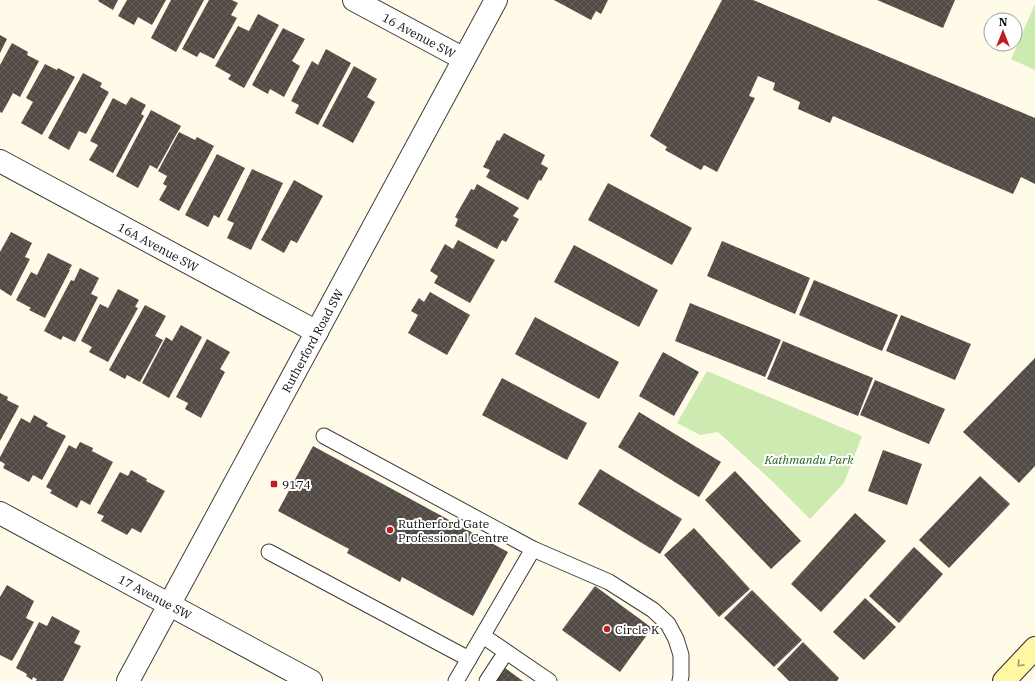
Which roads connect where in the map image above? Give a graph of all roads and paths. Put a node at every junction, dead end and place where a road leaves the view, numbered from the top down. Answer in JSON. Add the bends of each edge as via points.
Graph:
{"nodes":[{"id":1,"x":354,"y":0,"type":"edge"},
{"id":2,"x":496,"y":0,"type":"edge"},
{"id":3,"x":464,"y":60,"type":"junction"},
{"id":4,"x":0,"y":161,"type":"edge"},
{"id":5,"x":317,"y":332,"type":"junction"},
{"id":6,"x":324,"y":436,"type":"dead end"},
{"id":7,"x":0,"y":513,"type":"edge"},
{"id":8,"x":533,"y":549,"type":"junction"},
{"id":9,"x":269,"y":552,"type":"dead end"},
{"id":10,"x":170,"y":605,"type":"junction"},
{"id":11,"x":483,"y":636,"type":"junction"},
{"id":12,"x":1035,"y":648,"type":"edge"},
{"id":13,"x":506,"y":652,"type":"junction"},
{"id":14,"x":469,"y":659,"type":"junction"},
{"id":15,"x":532,"y":676,"type":"edge"},
{"id":16,"x":128,"y":681,"type":"edge"},
{"id":17,"x":311,"y":681,"type":"edge"},
{"id":18,"x":456,"y":681,"type":"edge"},
{"id":19,"x":487,"y":681,"type":"edge"},
{"id":20,"x":549,"y":681,"type":"edge"},
{"id":21,"x":680,"y":681,"type":"edge"},
{"id":22,"x":1004,"y":681,"type":"edge"}],
"edges":[{"from":1,"to":3,"type":"street","name":"16 Avenue SW"},
{"from":2,"to":3,"type":"street","name":"Rutherford Road SW"},
{"from":3,"to":5,"type":"street","name":"Rutherford Road SW"},
{"from":4,"to":5,"type":"street","name":"16A Avenue SW"},
{"from":5,"to":10,"type":"street","name":"Rutherford Road SW"},
{"from":6,"to":8,"type":"lane"},
{"from":7,"to":10,"type":"street","name":"17 Avenue SW"},
{"from":8,"to":11,"type":"lane"},
{"from":8,"to":21,"type":"lane","via":[[609,582],[653,610],[668,624],[676,639],[681,655]]},
{"from":9,"to":14,"type":"lane"},
{"from":10,"to":16,"type":"street","name":"Rutherford Road SW"},
{"from":10,"to":17,"type":"street","name":"17 Avenue SW"},
{"from":11,"to":13,"type":"lane"},
{"from":11,"to":14,"type":"lane"},
{"from":12,"to":22,"type":"main road","one_way":true},
{"from":13,"to":15,"type":"lane"},
{"from":13,"to":19,"type":"lane"},
{"from":14,"to":18,"type":"lane"},
{"from":15,"to":20,"type":"lane"}]}
